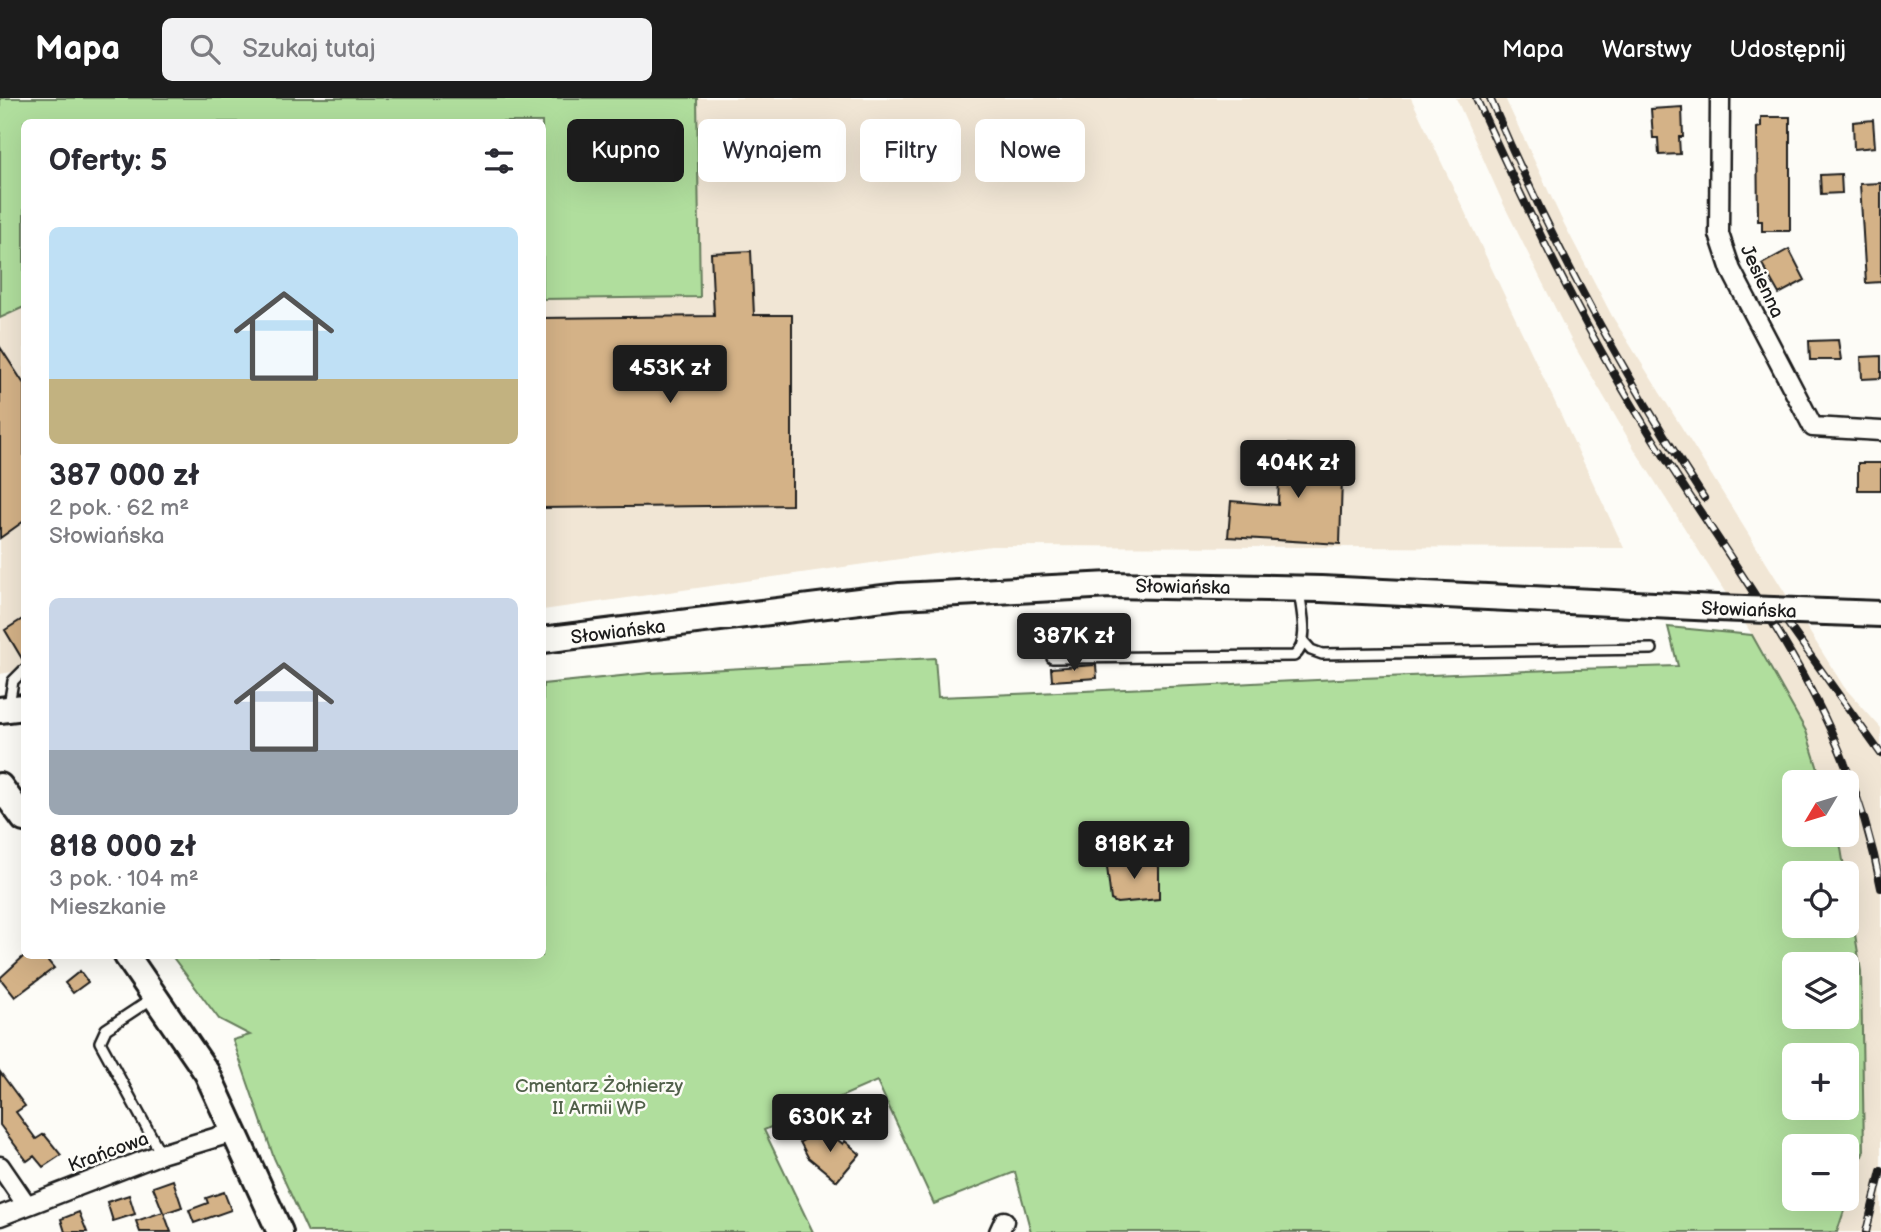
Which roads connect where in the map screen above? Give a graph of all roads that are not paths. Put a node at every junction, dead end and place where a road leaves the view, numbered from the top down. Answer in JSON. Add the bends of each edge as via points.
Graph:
{"nodes":[{"id":1,"x":1720,"y":98,"type":"edge"},
{"id":2,"x":1881,"y":431,"type":"edge"},
{"id":3,"x":1298,"y":589,"type":"junction"},
{"id":4,"x":1881,"y":614,"type":"edge"},
{"id":5,"x":546,"y":640,"type":"edge"},
{"id":6,"x":1304,"y":641,"type":"junction"},
{"id":7,"x":1652,"y":649,"type":"dead end"},
{"id":8,"x":1052,"y":658,"type":"dead end"},
{"id":9,"x":21,"y":673,"type":"edge"},
{"id":10,"x":11,"y":709,"type":"edge"},
{"id":11,"x":0,"y":786,"type":"edge"},
{"id":12,"x":21,"y":815,"type":"edge"},
{"id":13,"x":129,"y":959,"type":"edge"},
{"id":14,"x":157,"y":996,"type":"junction"},
{"id":15,"x":234,"y":1132,"type":"junction"},
{"id":16,"x":161,"y":1154,"type":"junction"},
{"id":17,"x":0,"y":1166,"type":"edge"},
{"id":18,"x":26,"y":1203,"type":"junction"},
{"id":19,"x":0,"y":1216,"type":"edge"},
{"id":20,"x":280,"y":1232,"type":"edge"}],
"edges":[{"from":1,"to":2,"type":"street","name":"Jesienna","via":[[1719,234],[1731,270],[1813,427]]},
{"from":3,"to":4,"type":"street","name":"Słowiańska","bridge":true},
{"from":3,"to":5,"type":"street","name":"Słowiańska","via":[[1111,585],[900,596]]},
{"from":3,"to":6,"type":"lane"},
{"from":6,"to":7,"type":"lane","via":[[1322,654]]},
{"from":6,"to":8,"type":"lane","via":[[1294,656],[1279,658]]},
{"from":9,"to":10,"type":"lane","via":[[13,681]]},
{"from":11,"to":12,"type":"street"},
{"from":13,"to":14,"type":"street"},
{"from":14,"to":15,"type":"street","via":[[206,1073]]},
{"from":14,"to":16,"type":"lane","via":[[106,1029],[100,1042]]},
{"from":15,"to":16,"type":"street","name":"Krańcowa"},
{"from":15,"to":20,"type":"street"},
{"from":16,"to":18,"type":"street","name":"Krańcowa"},
{"from":17,"to":18,"type":"street"},
{"from":18,"to":19,"type":"street","name":"Krańcowa"}]}
